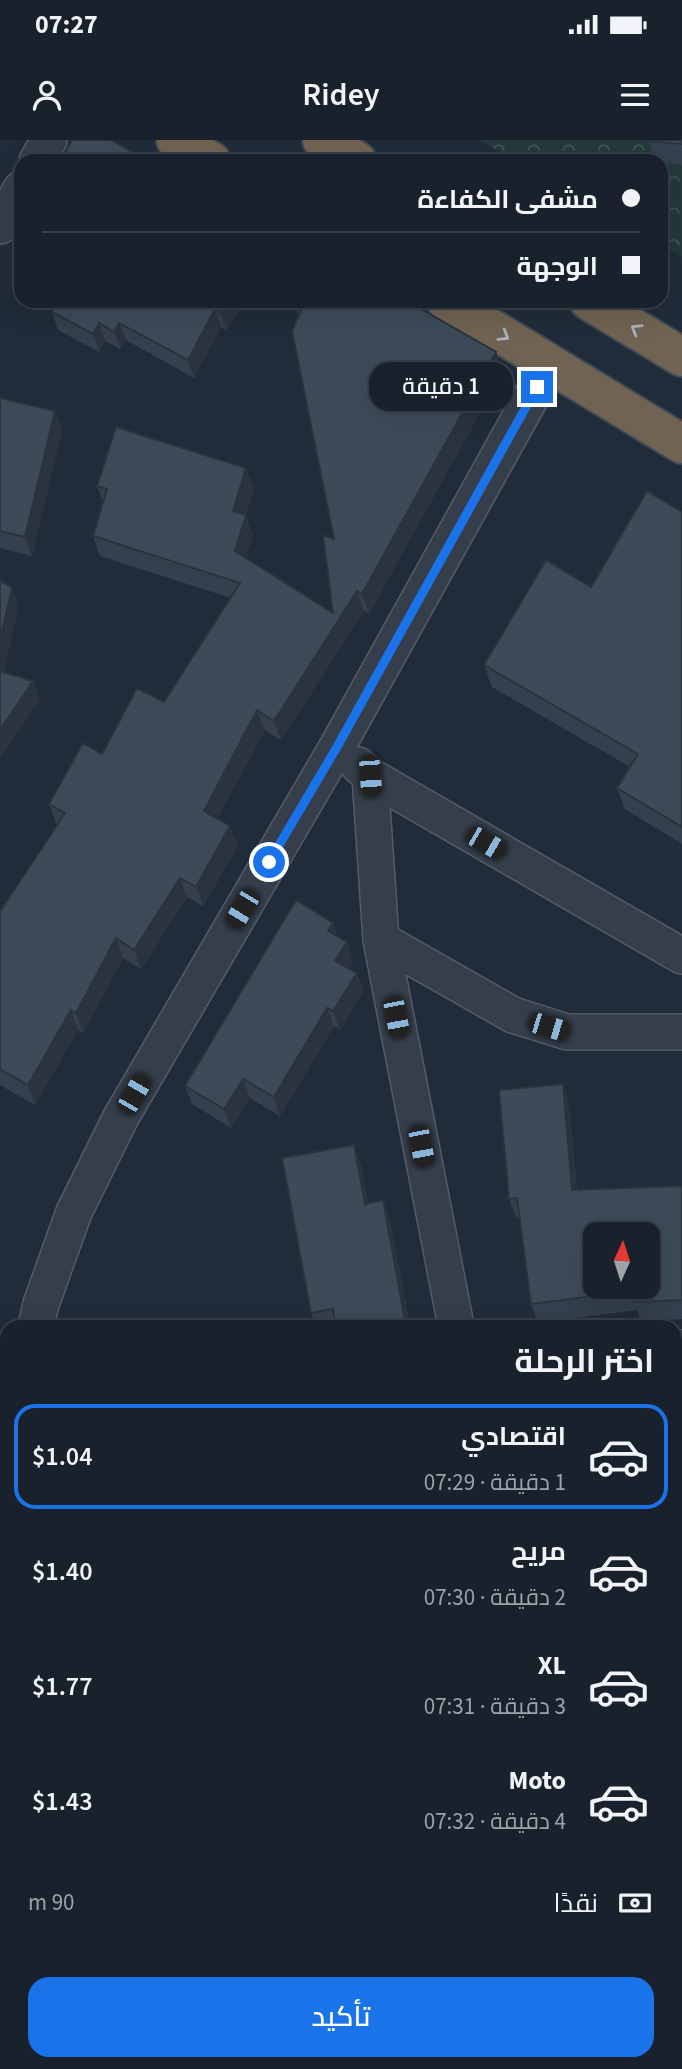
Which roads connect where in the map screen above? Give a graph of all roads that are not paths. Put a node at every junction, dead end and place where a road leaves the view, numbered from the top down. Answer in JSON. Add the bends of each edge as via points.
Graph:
{"nodes":[{"id":1,"x":176,"y":140,"type":"edge"},
{"id":2,"x":322,"y":140,"type":"edge"},
{"id":3,"x":199,"y":154,"type":"edge"},
{"id":4,"x":345,"y":154,"type":"edge"},
{"id":5,"x":14,"y":201,"type":"edge"},
{"id":6,"x":0,"y":226,"type":"edge"},
{"id":7,"x":458,"y":308,"type":"edge"},
{"id":8,"x":601,"y":308,"type":"edge"},
{"id":9,"x":682,"y":357,"type":"edge"},
{"id":10,"x":550,"y":363,"type":"junction"},
{"id":11,"x":682,"y":444,"type":"edge"},
{"id":12,"x":337,"y":747,"type":"junction"},
{"id":13,"x":370,"y":776,"type":"junction"},
{"id":14,"x":381,"y":940,"type":"junction"},
{"id":15,"x":678,"y":947,"type":"edge"},
{"id":16,"x":682,"y":1032,"type":"edge"},
{"id":17,"x":37,"y":1320,"type":"edge"},
{"id":18,"x":455,"y":1320,"type":"edge"}],
"edges":[{"from":1,"to":3,"type":"highway"},
{"from":2,"to":4,"type":"highway"},
{"from":5,"to":6,"type":"street"},
{"from":7,"to":10,"type":"highway","one_way":true},
{"from":9,"to":8,"type":"highway","one_way":true},
{"from":10,"to":11,"type":"highway"},
{"from":10,"to":12,"type":"street"},
{"from":12,"to":13,"type":"street"},
{"from":12,"to":17,"type":"street","via":[[121,1117],[74,1212]]},
{"from":13,"to":14,"type":"street"},
{"from":13,"to":15,"type":"street"},
{"from":14,"to":16,"type":"street","via":[[513,1015],[556,1029]]},
{"from":14,"to":18,"type":"street"}]}
